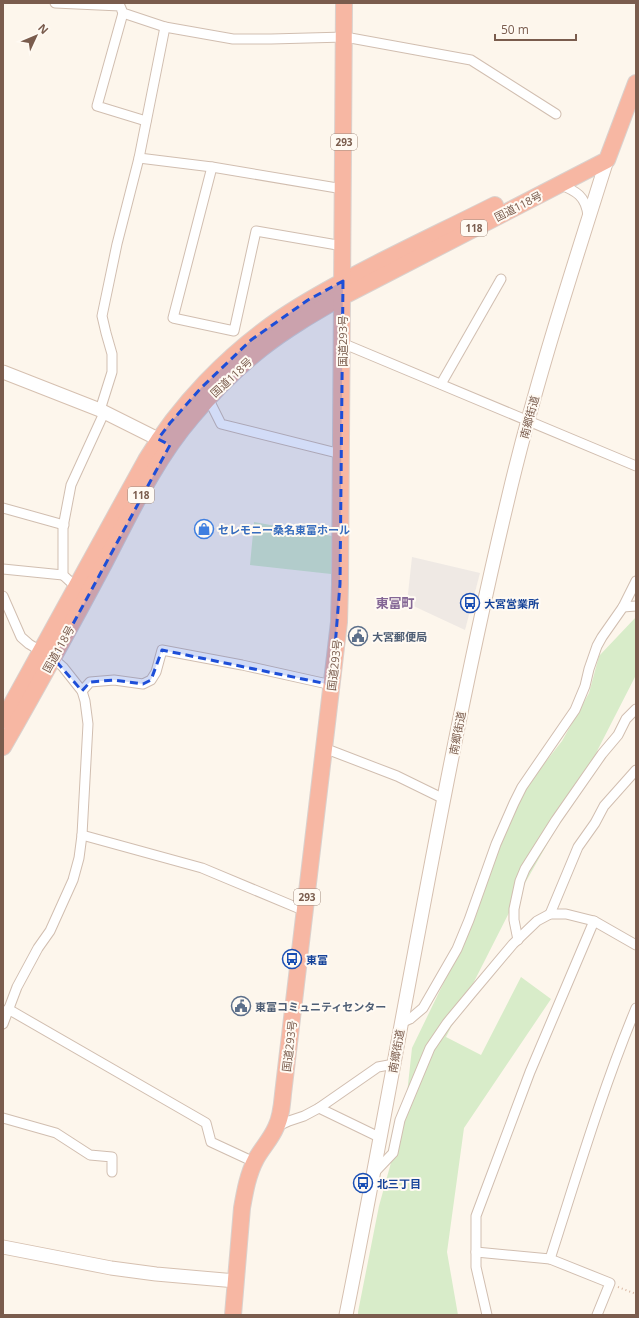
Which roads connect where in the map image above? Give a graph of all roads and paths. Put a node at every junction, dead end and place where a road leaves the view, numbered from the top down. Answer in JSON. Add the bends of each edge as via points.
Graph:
{"nodes":[{"id":1,"x":55,"y":3,"type":"edge"},
{"id":2,"x":344,"y":3,"type":"edge"},
{"id":3,"x":121,"y":7,"type":"edge"},
{"id":4,"x":165,"y":28,"type":"junction"},
{"id":5,"x":345,"y":37,"type":"junction"},
{"id":6,"x":636,"y":83,"type":"edge"},
{"id":7,"x":556,"y":114,"type":"dead end"},
{"id":8,"x":146,"y":121,"type":"junction"},
{"id":9,"x":139,"y":158,"type":"junction"},
{"id":10,"x":607,"y":160,"type":"junction"},
{"id":11,"x":212,"y":167,"type":"junction"},
{"id":12,"x":559,"y":184,"type":"junction"},
{"id":13,"x":344,"y":189,"type":"junction"},
{"id":14,"x":588,"y":219,"type":"junction"},
{"id":15,"x":343,"y":246,"type":"junction"},
{"id":16,"x":501,"y":279,"type":"dead end"},
{"id":17,"x":342,"y":289,"type":"junction"},
{"id":18,"x":342,"y":343,"type":"junction"},
{"id":19,"x":3,"y":372,"type":"edge"},
{"id":20,"x":440,"y":384,"type":"junction"},
{"id":21,"x":208,"y":398,"type":"junction"},
{"id":22,"x":102,"y":412,"type":"junction"},
{"id":23,"x":528,"y":421,"type":"junction"},
{"id":24,"x":164,"y":442,"type":"junction"},
{"id":25,"x":341,"y":454,"type":"junction"},
{"id":26,"x":636,"y":466,"type":"edge"},
{"id":27,"x":3,"y":508,"type":"edge"},
{"id":28,"x":64,"y":525,"type":"junction"},
{"id":29,"x":3,"y":569,"type":"edge"},
{"id":30,"x":62,"y":575,"type":"junction"},
{"id":31,"x":636,"y":580,"type":"edge"},
{"id":32,"x":76,"y":587,"type":"junction"},
{"id":33,"x":3,"y":596,"type":"edge"},
{"id":34,"x":636,"y":606,"type":"edge"},
{"id":35,"x":623,"y":607,"type":"junction"},
{"id":36,"x":47,"y":655,"type":"junction"},
{"id":37,"x":332,"y":685,"type":"junction"},
{"id":38,"x":82,"y":690,"type":"junction"},
{"id":39,"x":636,"y":709,"type":"edge"},
{"id":40,"x":3,"y":720,"type":"edge"},
{"id":41,"x":3,"y":747,"type":"edge"},
{"id":42,"x":324,"y":748,"type":"junction"},
{"id":43,"x":636,"y":770,"type":"edge"},
{"id":44,"x":444,"y":798,"type":"junction"},
{"id":45,"x":82,"y":835,"type":"junction"},
{"id":46,"x":305,"y":912,"type":"junction"},
{"id":47,"x":550,"y":914,"type":"junction"},
{"id":48,"x":594,"y":921,"type":"junction"},
{"id":49,"x":518,"y":940,"type":"junction"},
{"id":50,"x":636,"y":945,"type":"edge"},
{"id":51,"x":636,"y":1008,"type":"edge"},
{"id":52,"x":8,"y":1009,"type":"junction"},
{"id":53,"x":401,"y":1023,"type":"junction"},
{"id":54,"x":3,"y":1024,"type":"edge"},
{"id":55,"x":394,"y":1064,"type":"junction"},
{"id":56,"x":319,"y":1108,"type":"junction"},
{"id":57,"x":3,"y":1118,"type":"edge"},
{"id":58,"x":276,"y":1127,"type":"junction"},
{"id":59,"x":380,"y":1138,"type":"junction"},
{"id":60,"x":254,"y":1162,"type":"junction"},
{"id":61,"x":112,"y":1172,"type":"dead end"},
{"id":62,"x":374,"y":1173,"type":"junction"},
{"id":63,"x":3,"y":1247,"type":"edge"},
{"id":64,"x":476,"y":1252,"type":"junction"},
{"id":65,"x":550,"y":1259,"type":"junction"},
{"id":66,"x":236,"y":1280,"type":"junction"},
{"id":67,"x":610,"y":1283,"type":"junction"},
{"id":68,"x":636,"y":1294,"type":"edge"},
{"id":69,"x":233,"y":1315,"type":"edge"},
{"id":70,"x":346,"y":1315,"type":"edge"},
{"id":71,"x":487,"y":1315,"type":"edge"},
{"id":72,"x":597,"y":1315,"type":"edge"}],
"edges":[{"from":1,"to":3,"type":"street"},
{"from":2,"to":5,"type":"highway","name":"国道293号","number":"293"},
{"from":3,"to":4,"type":"street"},
{"from":3,"to":8,"type":"street","via":[[97,106]]},
{"from":4,"to":5,"type":"street","via":[[233,39]]},
{"from":4,"to":8,"type":"street"},
{"from":5,"to":7,"type":"street","via":[[471,60]]},
{"from":5,"to":13,"type":"highway","name":"国道293号","number":"293"},
{"from":6,"to":10,"type":"highway"},
{"from":8,"to":9,"type":"street"},
{"from":9,"to":11,"type":"street"},
{"from":9,"to":22,"type":"street","via":[[116,244],[102,316],[112,354],[112,372]]},
{"from":10,"to":12,"type":"highway","name":"国道118号","number":"118"},
{"from":10,"to":14,"type":"street","name":"南郷街道"},
{"from":10,"to":17,"type":"highway","name":"国道118号","number":"118","via":[[590,160],[412,245]]},
{"from":11,"to":13,"type":"street"},
{"from":11,"to":15,"type":"street","via":[[173,318],[234,331],[256,231]]},
{"from":12,"to":14,"type":"street","via":[[582,197],[588,209]]},
{"from":12,"to":17,"type":"highway","name":"国道118号","number":"118"},
{"from":13,"to":15,"type":"highway","name":"国道293号","number":"293"},
{"from":14,"to":23,"type":"street","name":"南郷街道"},
{"from":15,"to":17,"type":"highway","name":"国道293号","number":"293"},
{"from":16,"to":20,"type":"street"},
{"from":17,"to":18,"type":"highway","name":"国道293号","number":"293"},
{"from":17,"to":21,"type":"highway","name":"国道118号","number":"118","via":[[259,350]]},
{"from":17,"to":24,"type":"highway","name":"国道118号","number":"118","via":[[308,300],[251,340],[200,389],[170,423]]},
{"from":18,"to":20,"type":"street"},
{"from":18,"to":25,"type":"highway","name":"国道293号","number":"293"},
{"from":19,"to":22,"type":"street"},
{"from":20,"to":23,"type":"street"},
{"from":21,"to":24,"type":"highway","name":"国道118号","number":"118"},
{"from":21,"to":25,"type":"street","via":[[220,424]]},
{"from":22,"to":24,"type":"street"},
{"from":22,"to":28,"type":"street","via":[[71,485]]},
{"from":23,"to":26,"type":"street"},
{"from":23,"to":44,"type":"street","name":"南郷街道","via":[[483,606]]},
{"from":24,"to":32,"type":"highway","name":"国道118号","number":"118","via":[[124,498]]},
{"from":24,"to":36,"type":"highway","name":"国道118号","number":"118","via":[[135,505]]},
{"from":25,"to":37,"type":"highway","name":"国道293号","number":"293","via":[[339,622]]},
{"from":27,"to":28,"type":"street"},
{"from":28,"to":30,"type":"street"},
{"from":29,"to":30,"type":"street"},
{"from":30,"to":32,"type":"street"},
{"from":31,"to":35,"type":"street"},
{"from":32,"to":36,"type":"highway","name":"国道118号","number":"118"},
{"from":33,"to":36,"type":"street","via":[[21,637]]},
{"from":34,"to":35,"type":"street"},
{"from":35,"to":53,"type":"street","via":[[602,637],[575,710],[522,787],[514,803],[457,949],[423,1008]]},
{"from":36,"to":38,"type":"street","via":[[63,667]]},
{"from":36,"to":40,"type":"highway","name":"国道118号","number":"118"},
{"from":36,"to":41,"type":"highway","name":"国道118号","number":"118"},
{"from":37,"to":38,"type":"street","via":[[162,650],[156,672],[151,680],[143,684],[114,680],[90,682]]},
{"from":37,"to":42,"type":"highway","name":"国道293号","number":"293"},
{"from":38,"to":45,"type":"street","via":[[88,724]]},
{"from":39,"to":49,"type":"street","via":[[626,719],[618,735],[556,820],[525,869],[514,909]]},
{"from":42,"to":44,"type":"street","via":[[397,776]]},
{"from":42,"to":46,"type":"highway","name":"国道293号","number":"293"},
{"from":43,"to":47,"type":"street","via":[[604,806],[578,847]]},
{"from":44,"to":53,"type":"street","name":"南郷街道"},
{"from":45,"to":46,"type":"street","via":[[202,868]]},
{"from":45,"to":52,"type":"street","via":[[73,880],[50,931],[24,973]]},
{"from":46,"to":58,"type":"highway","name":"国道293号","number":"293","via":[[283,1094]]},
{"from":47,"to":48,"type":"street","via":[[566,914]]},
{"from":47,"to":49,"type":"street","via":[[537,921]]},
{"from":48,"to":50,"type":"street"},
{"from":48,"to":64,"type":"street","via":[[530,1072],[476,1216]]},
{"from":49,"to":62,"type":"street","via":[[447,1023],[430,1048],[400,1120],[393,1153]]},
{"from":51,"to":65,"type":"street","via":[[605,1090]]},
{"from":52,"to":54,"type":"street"},
{"from":52,"to":60,"type":"street","via":[[206,1123],[211,1142]]},
{"from":53,"to":55,"type":"street","name":"南郷街道"},
{"from":55,"to":56,"type":"street","via":[[378,1067]]},
{"from":55,"to":59,"type":"street","name":"南郷街道"},
{"from":56,"to":58,"type":"street"},
{"from":56,"to":59,"type":"street"},
{"from":57,"to":61,"type":"street","via":[[56,1133],[90,1155],[112,1157]]},
{"from":58,"to":60,"type":"highway","name":"国道293号","number":"293"},
{"from":59,"to":62,"type":"street","name":"南郷街道"},
{"from":60,"to":66,"type":"highway","name":"国道293号","number":"293","via":[[245,1192]]},
{"from":62,"to":70,"type":"street","name":"南郷街道"},
{"from":63,"to":66,"type":"street","via":[[111,1268]]},
{"from":64,"to":65,"type":"street"},
{"from":64,"to":71,"type":"street","via":[[476,1267]]},
{"from":65,"to":67,"type":"street"},
{"from":66,"to":69,"type":"highway","name":"国道293号","number":"293"},
{"from":67,"to":68,"type":"path"},
{"from":67,"to":72,"type":"street"}]}
